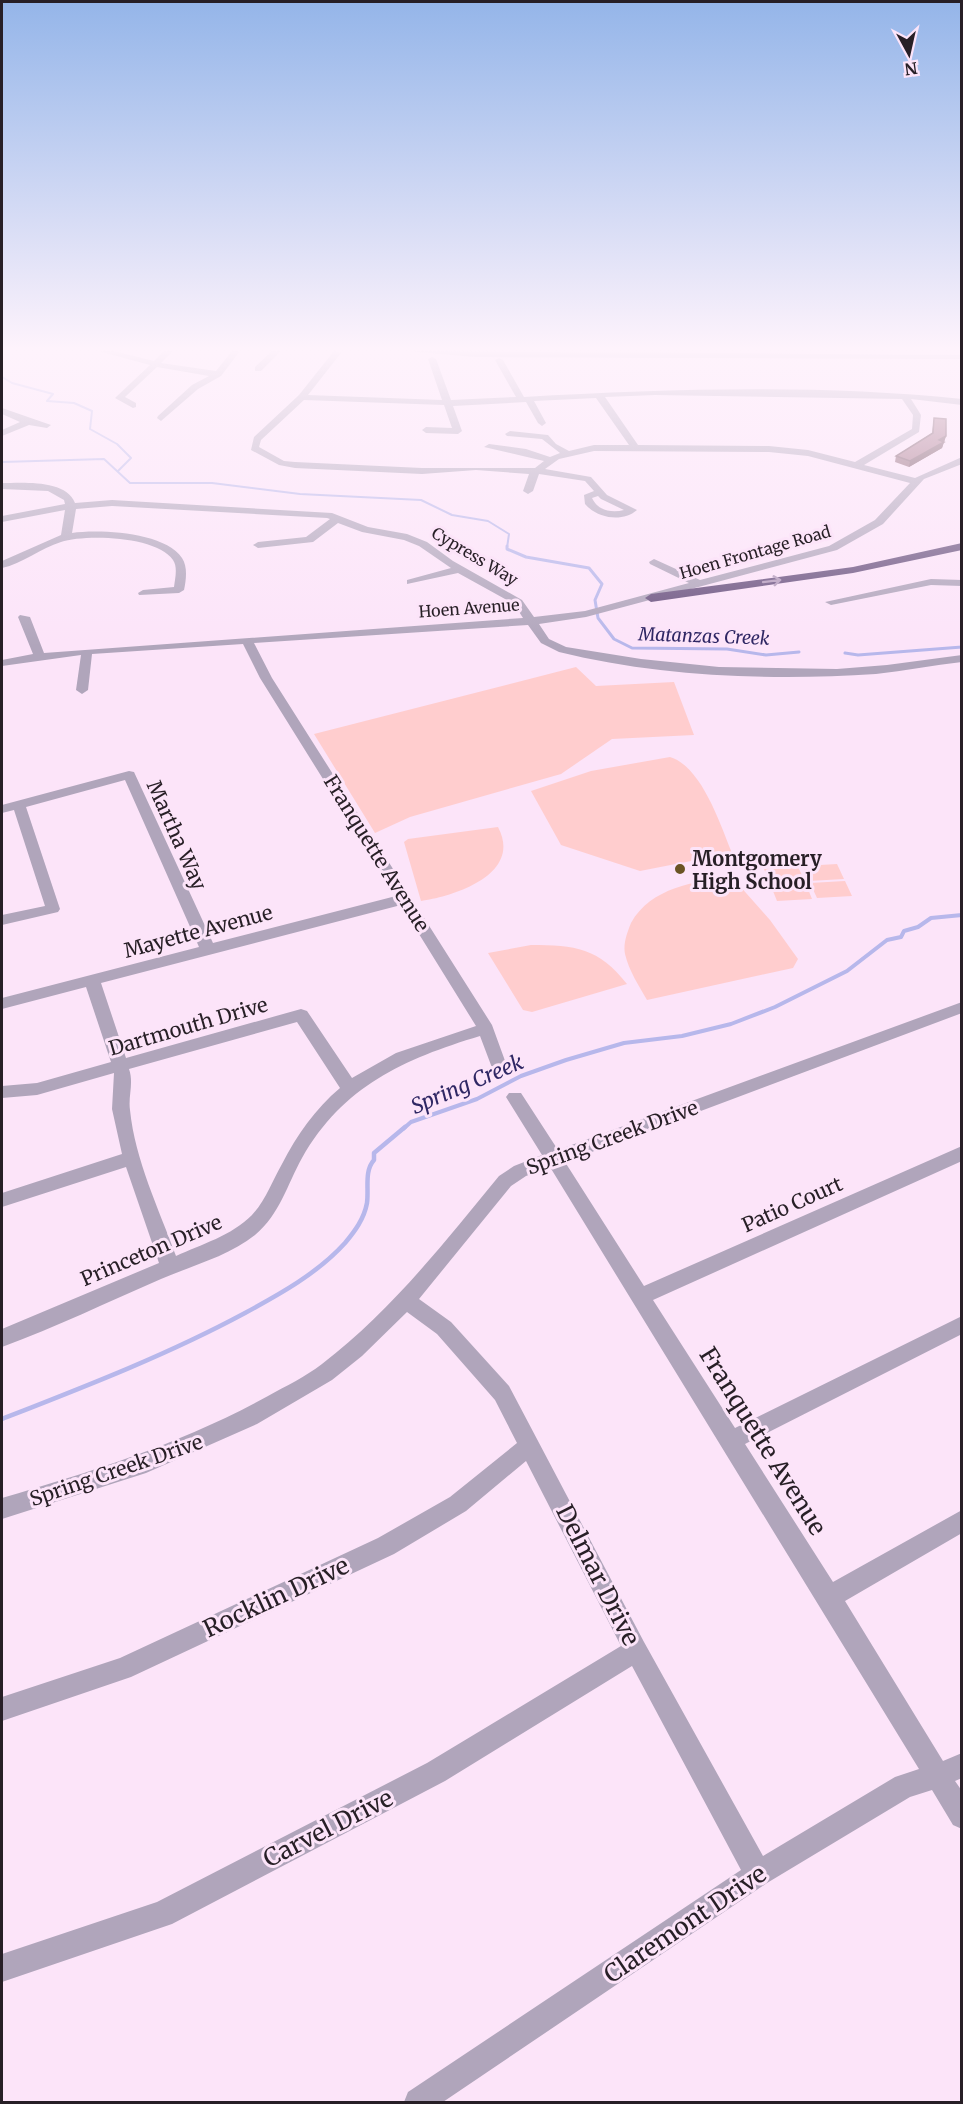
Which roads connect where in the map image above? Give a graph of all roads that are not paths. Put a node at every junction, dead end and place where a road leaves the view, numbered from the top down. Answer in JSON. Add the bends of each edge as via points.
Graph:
{"nodes":[{"id":1,"x":256,"y":449,"type":"edge"},
{"id":2,"x":505,"y":449,"type":"edge"},
{"id":3,"x":559,"y":449,"type":"edge"},
{"id":4,"x":587,"y":449,"type":"edge"},
{"id":5,"x":697,"y":449,"type":"edge"},
{"id":6,"x":883,"y":449,"type":"edge"},
{"id":7,"x":566,"y":453,"type":"junction"},
{"id":8,"x":549,"y":460,"type":"junction"},
{"id":9,"x":962,"y":460,"type":"edge"},
{"id":10,"x":854,"y":466,"type":"junction"},
{"id":11,"x":537,"y":471,"type":"junction"},
{"id":12,"x":915,"y":481,"type":"junction"},
{"id":13,"x":2,"y":486,"type":"edge"},
{"id":14,"x":528,"y":491,"type":"dead end"},
{"id":15,"x":600,"y":492,"type":"dead end"},
{"id":16,"x":71,"y":506,"type":"junction"},
{"id":17,"x":338,"y":518,"type":"junction"},
{"id":18,"x":2,"y":519,"type":"edge"},
{"id":19,"x":66,"y":537,"type":"junction"},
{"id":20,"x":258,"y":545,"type":"dead end"},
{"id":21,"x":962,"y":546,"type":"edge"},
{"id":22,"x":654,"y":562,"type":"dead end"},
{"id":23,"x":2,"y":565,"type":"edge"},
{"id":24,"x":460,"y":569,"type":"junction"},
{"id":25,"x":411,"y":582,"type":"dead end"},
{"id":26,"x":962,"y":583,"type":"edge"},
{"id":27,"x":702,"y":585,"type":"junction"},
{"id":28,"x":143,"y":593,"type":"dead end"},
{"id":29,"x":651,"y":598,"type":"junction"},
{"id":30,"x":831,"y":602,"type":"dead end"},
{"id":31,"x":24,"y":617,"type":"dead end"},
{"id":32,"x":531,"y":621,"type":"junction"},
{"id":33,"x":248,"y":640,"type":"junction"},
{"id":34,"x":87,"y":651,"type":"junction"},
{"id":35,"x":39,"y":656,"type":"junction"},
{"id":36,"x":960,"y":660,"type":"edge"},
{"id":37,"x":2,"y":663,"type":"edge"},
{"id":38,"x":82,"y":690,"type":"dead end"},
{"id":39,"x":19,"y":805,"type":"junction"},
{"id":40,"x":2,"y":809,"type":"edge"},
{"id":41,"x":404,"y":899,"type":"junction"},
{"id":42,"x":2,"y":920,"type":"edge"},
{"id":43,"x":208,"y":949,"type":"junction"},
{"id":44,"x":92,"y":981,"type":"junction"},
{"id":45,"x":2,"y":1003,"type":"edge"},
{"id":46,"x":962,"y":1007,"type":"edge"},
{"id":47,"x":486,"y":1029,"type":"junction"},
{"id":48,"x":119,"y":1067,"type":"junction"},
{"id":49,"x":500,"y":1069,"type":"dead end"},
{"id":50,"x":348,"y":1088,"type":"junction"},
{"id":51,"x":2,"y":1092,"type":"edge"},
{"id":52,"x":515,"y":1097,"type":"dead end"},
{"id":53,"x":962,"y":1153,"type":"edge"},
{"id":54,"x":132,"y":1158,"type":"junction"},
{"id":55,"x":553,"y":1159,"type":"junction"},
{"id":56,"x":2,"y":1200,"type":"edge"},
{"id":57,"x":170,"y":1267,"type":"junction"},
{"id":58,"x":640,"y":1297,"type":"junction"},
{"id":59,"x":406,"y":1301,"type":"junction"},
{"id":60,"x":962,"y":1324,"type":"edge"},
{"id":61,"x":2,"y":1338,"type":"edge"},
{"id":62,"x":730,"y":1441,"type":"junction"},
{"id":63,"x":530,"y":1445,"type":"junction"},
{"id":64,"x":2,"y":1508,"type":"edge"},
{"id":65,"x":962,"y":1521,"type":"edge"},
{"id":66,"x":829,"y":1596,"type":"junction"},
{"id":67,"x":636,"y":1650,"type":"junction"},
{"id":68,"x":2,"y":1710,"type":"edge"},
{"id":69,"x":962,"y":1765,"type":"edge"},
{"id":70,"x":937,"y":1776,"type":"junction"},
{"id":71,"x":962,"y":1816,"type":"edge"},
{"id":72,"x":758,"y":1875,"type":"junction"},
{"id":73,"x":2,"y":1968,"type":"edge"},
{"id":74,"x":418,"y":2103,"type":"edge"}],
"edges":[{"from":1,"to":11,"type":"street","via":[[295,465]]},
{"from":2,"to":8,"type":"street"},
{"from":3,"to":7,"type":"street"},
{"from":4,"to":7,"type":"street"},
{"from":5,"to":10,"type":"street","via":[[792,451]]},
{"from":6,"to":10,"type":"street"},
{"from":7,"to":8,"type":"street"},
{"from":8,"to":11,"type":"street"},
{"from":9,"to":12,"type":"street","name":"Hoen Frontage Road"},
{"from":10,"to":12,"type":"street"},
{"from":11,"to":14,"type":"street"},
{"from":11,"to":15,"type":"street","via":[[588,479]]},
{"from":12,"to":27,"type":"street","name":"Hoen Frontage Road","via":[[883,519],[846,543]]},
{"from":13,"to":16,"type":"street","via":[[50,488],[68,498]]},
{"from":16,"to":17,"type":"street","name":"Cypress Way","via":[[127,503],[201,510],[314,513]]},
{"from":16,"to":18,"type":"street","name":"Cypress Way"},
{"from":16,"to":19,"type":"street"},
{"from":17,"to":20,"type":"street","via":[[309,540]]},
{"from":17,"to":24,"type":"street","name":"Cypress Way","via":[[366,530],[418,541]]},
{"from":19,"to":23,"type":"street"},
{"from":19,"to":28,"type":"street","via":[[108,536],[157,543],[177,557],[181,567],[179,590]]},
{"from":29,"to":21,"type":"highway","one_way":true,"via":[[837,573]]},
{"from":22,"to":27,"type":"street"},
{"from":24,"to":25,"type":"street"},
{"from":24,"to":32,"type":"street","name":"Cypress Way","via":[[518,602]]},
{"from":26,"to":30,"type":"street","via":[[931,582]]},
{"from":27,"to":29,"type":"street","name":"Hoen Frontage Road"},
{"from":29,"to":32,"type":"street","name":"Hoen Frontage Road","via":[[579,616]]},
{"from":31,"to":35,"type":"street"},
{"from":32,"to":33,"type":"street","name":"Hoen Avenue"},
{"from":32,"to":36,"type":"street","name":"Hoen Avenue","via":[[545,641],[559,648],[704,671],[853,671]]},
{"from":33,"to":34,"type":"street","name":"Hoen Avenue"},
{"from":33,"to":41,"type":"street","name":"Franquette Avenue","via":[[266,678]]},
{"from":34,"to":35,"type":"street","name":"Hoen Avenue"},
{"from":34,"to":38,"type":"street"},
{"from":35,"to":37,"type":"street","name":"Hoen Avenue"},
{"from":39,"to":40,"type":"street"},
{"from":39,"to":42,"type":"street","via":[[53,909]]},
{"from":39,"to":43,"type":"street","name":"Martha Way","via":[[129,775]]},
{"from":41,"to":43,"type":"street","name":"Mayette Avenue"},
{"from":41,"to":47,"type":"street","name":"Franquette Avenue"},
{"from":43,"to":44,"type":"street","name":"Mayette Avenue"},
{"from":44,"to":45,"type":"street","name":"Mayette Avenue"},
{"from":44,"to":48,"type":"street"},
{"from":46,"to":55,"type":"street","name":"Spring Creek Drive"},
{"from":47,"to":49,"type":"street","name":"Franquette Avenue"},
{"from":47,"to":50,"type":"street","name":"Princeton Drive","via":[[408,1053]]},
{"from":48,"to":50,"type":"street","name":"Dartmouth Drive","via":[[301,1015]]},
{"from":48,"to":51,"type":"street","name":"Dartmouth Drive","via":[[37,1089]]},
{"from":48,"to":54,"type":"street","via":[[124,1078],[121,1108]]},
{"from":50,"to":57,"type":"street","name":"Princeton Drive","via":[[314,1125],[264,1216],[234,1239]]},
{"from":52,"to":55,"type":"street","name":"Franquette Avenue"},
{"from":53,"to":58,"type":"street","name":"Patio Court"},
{"from":54,"to":56,"type":"street"},
{"from":54,"to":57,"type":"street"},
{"from":55,"to":58,"type":"street","name":"Franquette Avenue"},
{"from":55,"to":59,"type":"street","name":"Spring Creek Drive","via":[[529,1166],[505,1181]]},
{"from":57,"to":61,"type":"street","name":"Princeton Drive"},
{"from":58,"to":62,"type":"street","name":"Franquette Avenue"},
{"from":59,"to":63,"type":"street","name":"Delmar Drive","via":[[444,1328],[502,1392]]},
{"from":59,"to":64,"type":"street","name":"Spring Creek Drive","via":[[330,1370],[258,1413],[184,1450]]},
{"from":60,"to":62,"type":"street"},
{"from":62,"to":66,"type":"street","name":"Franquette Avenue"},
{"from":63,"to":67,"type":"street","name":"Delmar Drive"},
{"from":63,"to":68,"type":"street","name":"Rocklin Drive","via":[[458,1504],[386,1546],[123,1669]]},
{"from":65,"to":66,"type":"street"},
{"from":66,"to":70,"type":"street","name":"Franquette Avenue"},
{"from":67,"to":72,"type":"street","name":"Delmar Drive"},
{"from":67,"to":73,"type":"street","name":"Carvel Drive","via":[[436,1772],[162,1914]]},
{"from":69,"to":70,"type":"street","name":"Claremont Drive"},
{"from":70,"to":71,"type":"street","name":"Franquette Avenue"},
{"from":70,"to":72,"type":"street","name":"Claremont Drive","via":[[904,1786]]},
{"from":72,"to":74,"type":"street","name":"Claremont Drive"}]}
